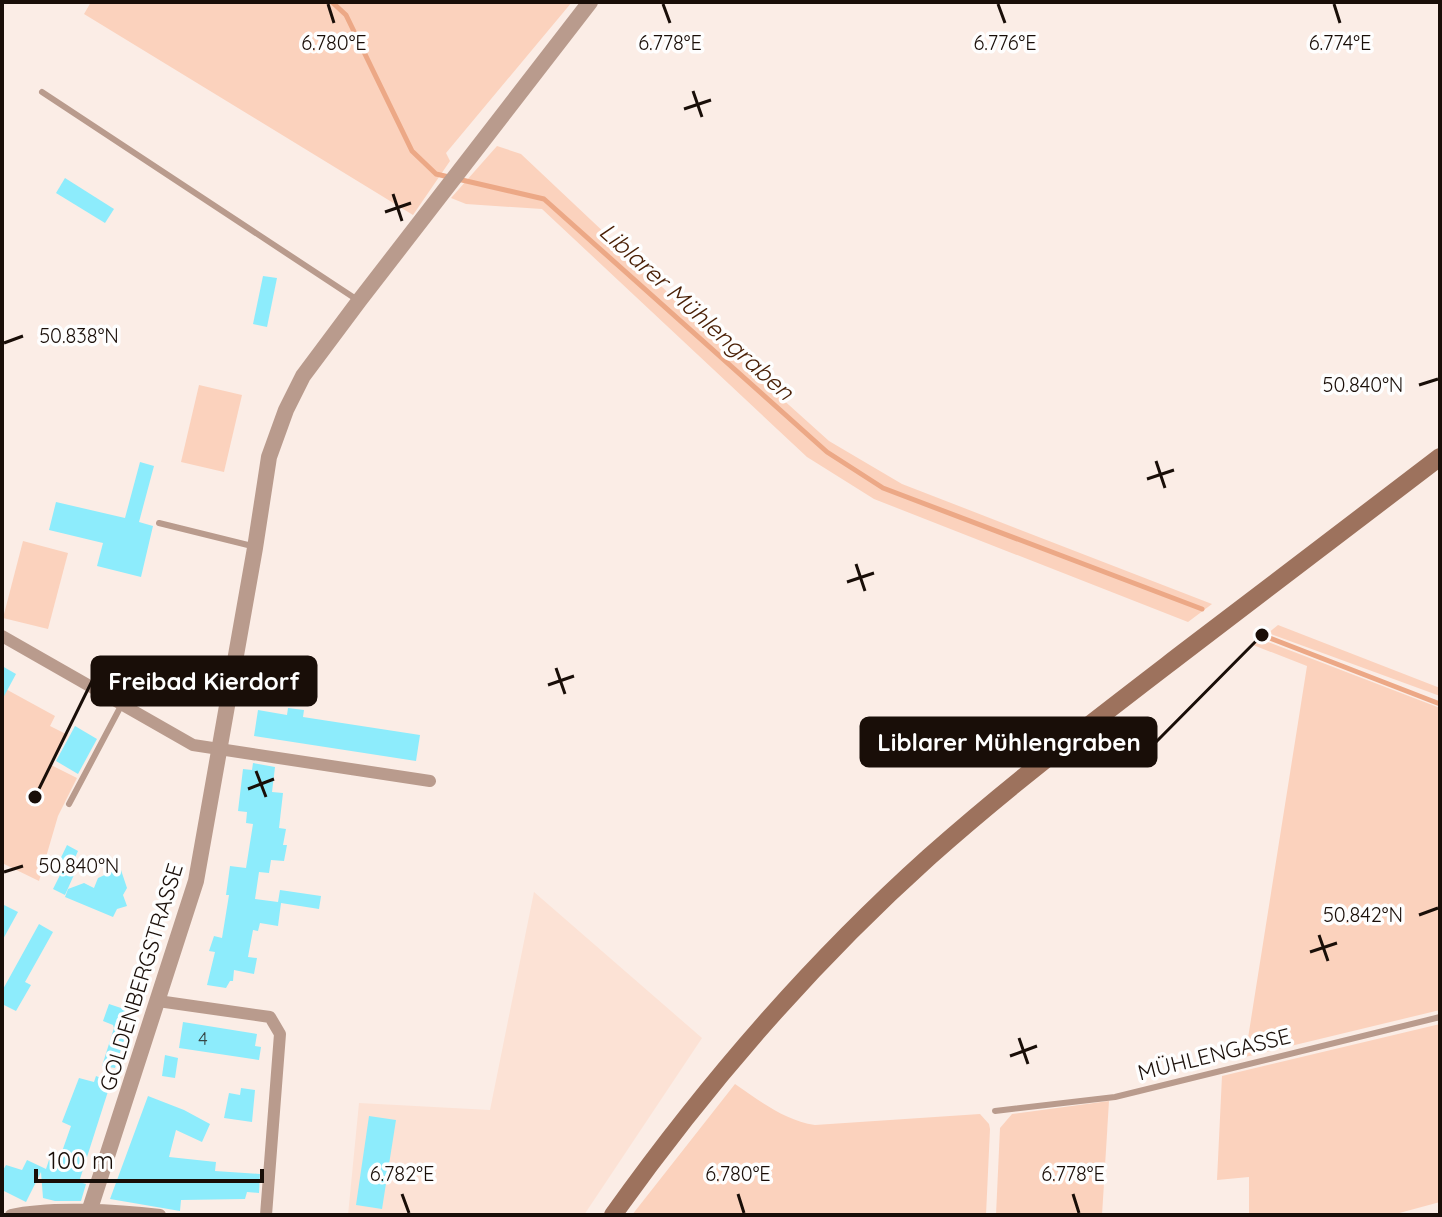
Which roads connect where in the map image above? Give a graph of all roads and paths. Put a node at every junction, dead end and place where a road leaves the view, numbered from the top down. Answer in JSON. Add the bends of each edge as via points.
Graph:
{"nodes":[{"id":1,"x":590,"y":2,"type":"edge"},
{"id":2,"x":42,"y":92,"type":"dead end"},
{"id":3,"x":359,"y":301,"type":"junction"},
{"id":4,"x":1440,"y":457,"type":"edge"},
{"id":5,"x":159,"y":523,"type":"dead end"},
{"id":6,"x":255,"y":548,"type":"junction"},
{"id":7,"x":2,"y":636,"type":"edge"},
{"id":8,"x":122,"y":704,"type":"junction"},
{"id":9,"x":220,"y":748,"type":"junction"},
{"id":10,"x":430,"y":781,"type":"dead end"},
{"id":11,"x":69,"y":804,"type":"dead end"},
{"id":12,"x":158,"y":1001,"type":"junction"},
{"id":13,"x":1440,"y":1017,"type":"edge"},
{"id":14,"x":995,"y":1111,"type":"dead end"},
{"id":15,"x":89,"y":1213,"type":"edge"},
{"id":16,"x":11,"y":1215,"type":"edge"},
{"id":17,"x":160,"y":1215,"type":"edge"},
{"id":18,"x":266,"y":1215,"type":"edge"},
{"id":19,"x":613,"y":1215,"type":"edge"}],
"edges":[{"from":1,"to":3,"type":"street","name":"GOLDENBERGSTRASSE"},
{"from":2,"to":3,"type":"lane"},
{"from":3,"to":6,"type":"street","name":"GOLDENBERGSTRASSE","via":[[303,376],[286,410],[269,457]]},
{"from":4,"to":19,"type":"main road","via":[[1055,751],[928,858],[749,1041]]},
{"from":5,"to":6,"type":"lane"},
{"from":6,"to":9,"type":"street","name":"GOLDENBERGSTRASSE"},
{"from":7,"to":8,"type":"street"},
{"from":8,"to":9,"type":"street","via":[[193,745]]},
{"from":8,"to":11,"type":"lane"},
{"from":9,"to":10,"type":"street"},
{"from":9,"to":12,"type":"street","name":"GOLDENBERGSTRASSE","via":[[196,881]]},
{"from":12,"to":15,"type":"street","name":"GOLDENBERGSTRASSE"},
{"from":12,"to":18,"type":"street","via":[[270,1017],[280,1034]]},
{"from":13,"to":14,"type":"lane","name":"MÜHLENGASSE","via":[[1115,1097]]},
{"from":15,"to":16,"type":"street"},
{"from":15,"to":17,"type":"street"}]}
